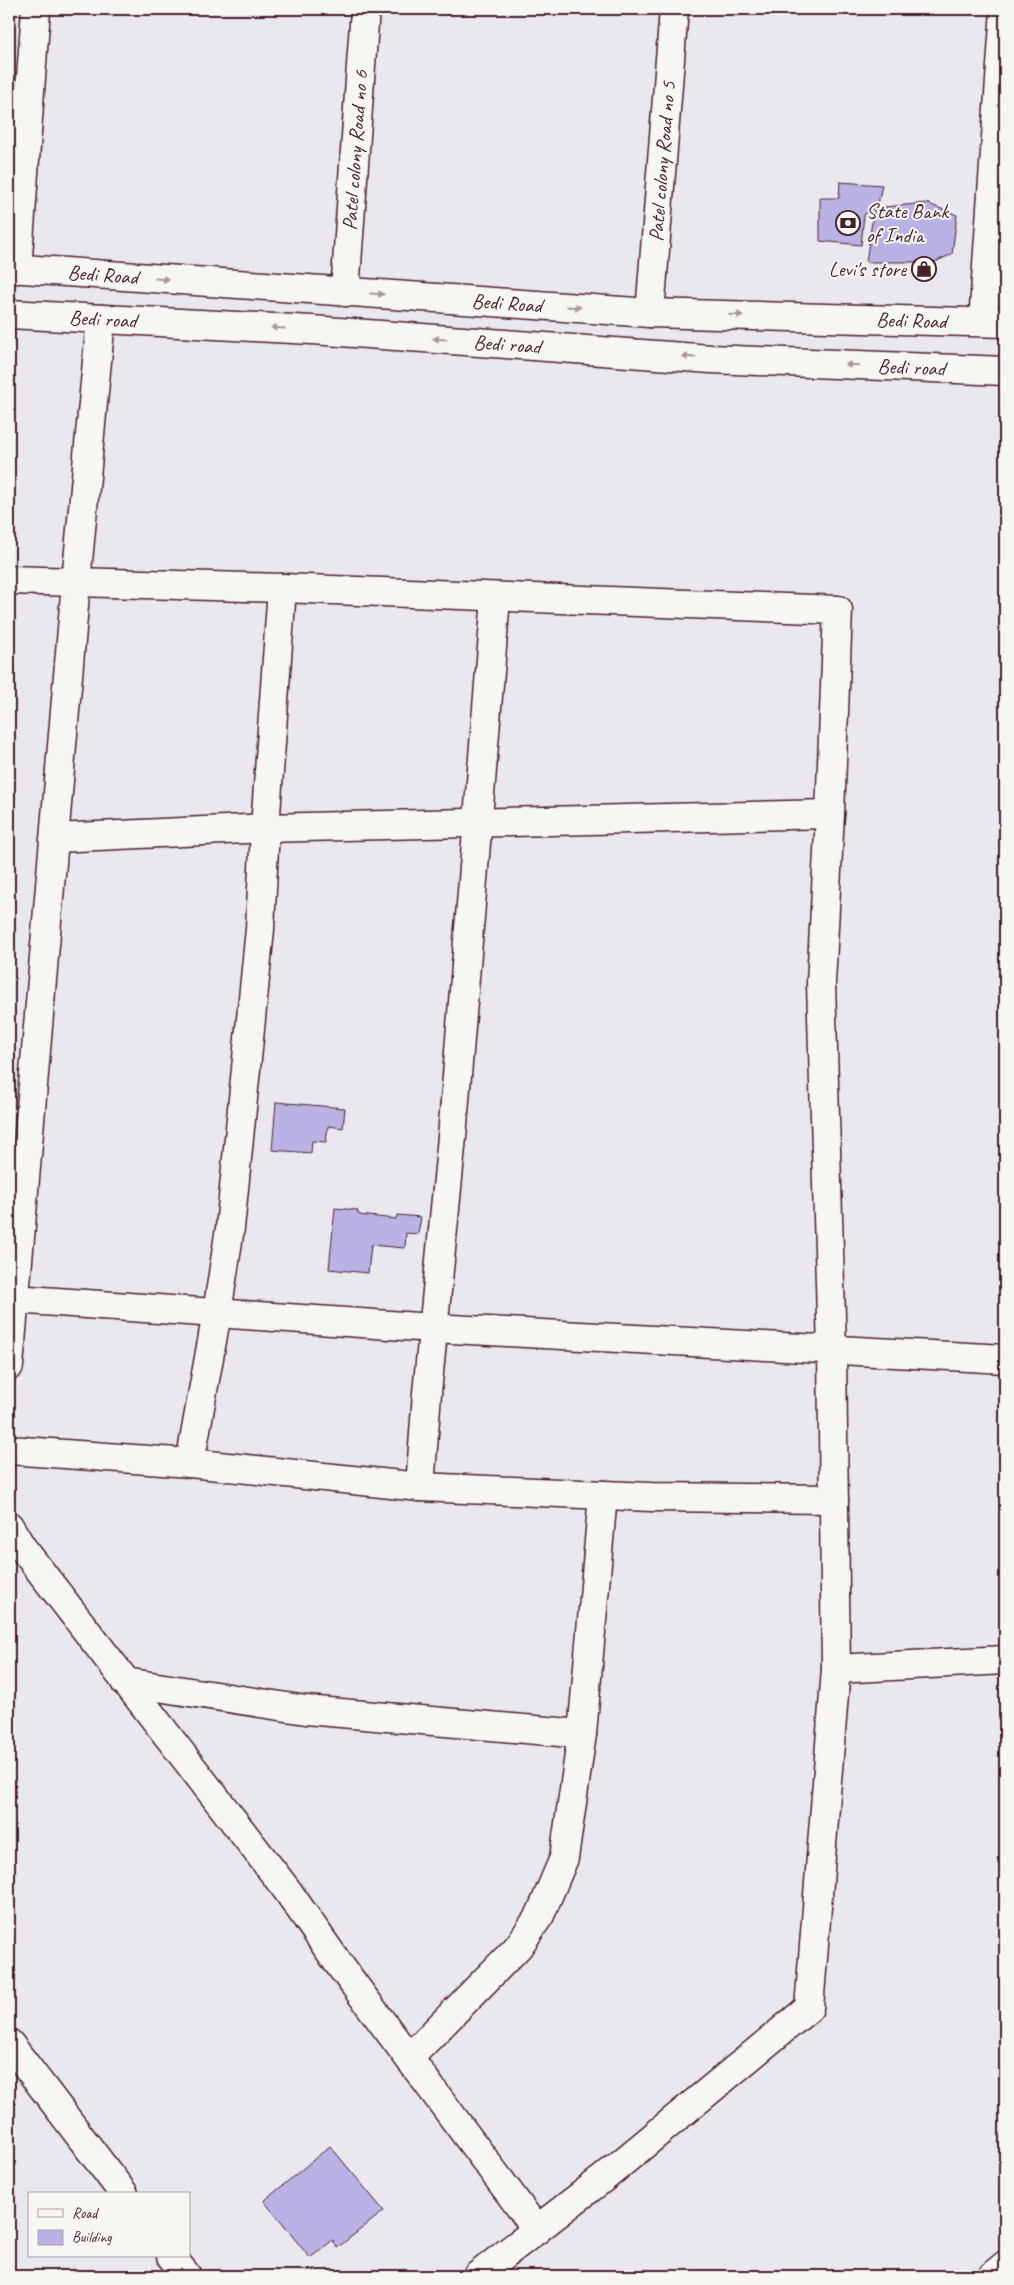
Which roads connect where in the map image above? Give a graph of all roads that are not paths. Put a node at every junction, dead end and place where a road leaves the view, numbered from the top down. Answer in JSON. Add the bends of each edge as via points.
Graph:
{"nodes":[{"id":1,"x":36,"y":9,"type":"edge"},
{"id":2,"x":365,"y":9,"type":"edge"},
{"id":3,"x":674,"y":9,"type":"edge"},
{"id":4,"x":1005,"y":9,"type":"edge"},
{"id":5,"x":13,"y":268,"type":"edge"},
{"id":6,"x":345,"y":292,"type":"junction"},
{"id":7,"x":650,"y":312,"type":"junction"},
{"id":8,"x":9,"y":314,"type":"edge"},
{"id":9,"x":101,"y":319,"type":"junction"},
{"id":10,"x":994,"y":323,"type":"edge"},
{"id":11,"x":1005,"y":372,"type":"edge"},
{"id":12,"x":9,"y":580,"type":"edge"},
{"id":13,"x":76,"y":582,"type":"junction"},
{"id":14,"x":282,"y":588,"type":"junction"},
{"id":15,"x":496,"y":598,"type":"junction"},
{"id":16,"x":830,"y":814,"type":"junction"},
{"id":17,"x":476,"y":822,"type":"junction"},
{"id":18,"x":264,"y":828,"type":"junction"},
{"id":19,"x":55,"y":838,"type":"junction"},
{"id":20,"x":14,"y":1299,"type":"junction"},
{"id":21,"x":217,"y":1313,"type":"junction"},
{"id":22,"x":433,"y":1328,"type":"junction"},
{"id":23,"x":832,"y":1350,"type":"junction"},
{"id":24,"x":1005,"y":1359,"type":"edge"},
{"id":25,"x":9,"y":1366,"type":"edge"},
{"id":26,"x":9,"y":1450,"type":"edge"},
{"id":27,"x":190,"y":1463,"type":"junction"},
{"id":28,"x":420,"y":1487,"type":"junction"},
{"id":29,"x":603,"y":1495,"type":"junction"},
{"id":30,"x":834,"y":1499,"type":"junction"},
{"id":31,"x":9,"y":1526,"type":"edge"},
{"id":32,"x":1005,"y":1660,"type":"edge"},
{"id":33,"x":836,"y":1669,"type":"junction"},
{"id":34,"x":125,"y":1682,"type":"junction"},
{"id":35,"x":582,"y":1734,"type":"junction"},
{"id":36,"x":9,"y":2043,"type":"edge"},
{"id":37,"x":409,"y":2058,"type":"junction"},
{"id":38,"x":122,"y":2192,"type":"edge"},
{"id":39,"x":537,"y":2230,"type":"junction"},
{"id":40,"x":173,"y":2258,"type":"edge"},
{"id":41,"x":1005,"y":2265,"type":"edge"},
{"id":42,"x":187,"y":2276,"type":"edge"},
{"id":43,"x":477,"y":2276,"type":"edge"},
{"id":44,"x":992,"y":2276,"type":"edge"}],
"edges":[{"from":1,"to":5,"type":"street"},
{"from":2,"to":6,"type":"street","name":"Patel colony Road no 6"},
{"from":3,"to":7,"type":"street","name":"Patel colony Road no 5"},
{"from":4,"to":10,"type":"street"},
{"from":5,"to":6,"type":"street","name":"Bedi Road","one_way":true},
{"from":6,"to":7,"type":"street","name":"Bedi Road","one_way":true},
{"from":7,"to":10,"type":"street","name":"Bedi Road","one_way":true},
{"from":8,"to":9,"type":"street","name":"Bedi road"},
{"from":11,"to":9,"type":"street","name":"Bedi road","one_way":true,"via":[[711,359],[332,331]]},
{"from":9,"to":13,"type":"street"},
{"from":12,"to":13,"type":"street"},
{"from":13,"to":14,"type":"street"},
{"from":13,"to":19,"type":"street"},
{"from":14,"to":15,"type":"street"},
{"from":14,"to":18,"type":"street"},
{"from":15,"to":16,"type":"street","via":[[838,610]]},
{"from":15,"to":17,"type":"street"},
{"from":16,"to":17,"type":"street"},
{"from":16,"to":23,"type":"street","via":[[821,983]]},
{"from":17,"to":18,"type":"street"},
{"from":17,"to":22,"type":"street","via":[[452,1137]]},
{"from":18,"to":19,"type":"street"},
{"from":18,"to":21,"type":"street","via":[[260,929],[230,1228]]},
{"from":19,"to":20,"type":"street"},
{"from":20,"to":21,"type":"street"},
{"from":20,"to":25,"type":"street"},
{"from":21,"to":22,"type":"street"},
{"from":21,"to":27,"type":"street"},
{"from":22,"to":23,"type":"street"},
{"from":22,"to":28,"type":"street"},
{"from":23,"to":24,"type":"street"},
{"from":23,"to":30,"type":"street"},
{"from":26,"to":27,"type":"street"},
{"from":27,"to":28,"type":"street"},
{"from":28,"to":29,"type":"street"},
{"from":29,"to":30,"type":"street"},
{"from":29,"to":35,"type":"street"},
{"from":30,"to":33,"type":"street"},
{"from":31,"to":34,"type":"street"},
{"from":32,"to":33,"type":"street"},
{"from":33,"to":39,"type":"street","via":[[809,2008]]},
{"from":34,"to":35,"type":"street","via":[[306,1710]]},
{"from":34,"to":37,"type":"street","via":[[287,1890]]},
{"from":35,"to":37,"type":"street","via":[[564,1858],[540,1916],[518,1947]]},
{"from":36,"to":38,"type":"street"},
{"from":37,"to":39,"type":"street"},
{"from":39,"to":43,"type":"street"},
{"from":40,"to":42,"type":"street"},
{"from":41,"to":44,"type":"street"}]}
